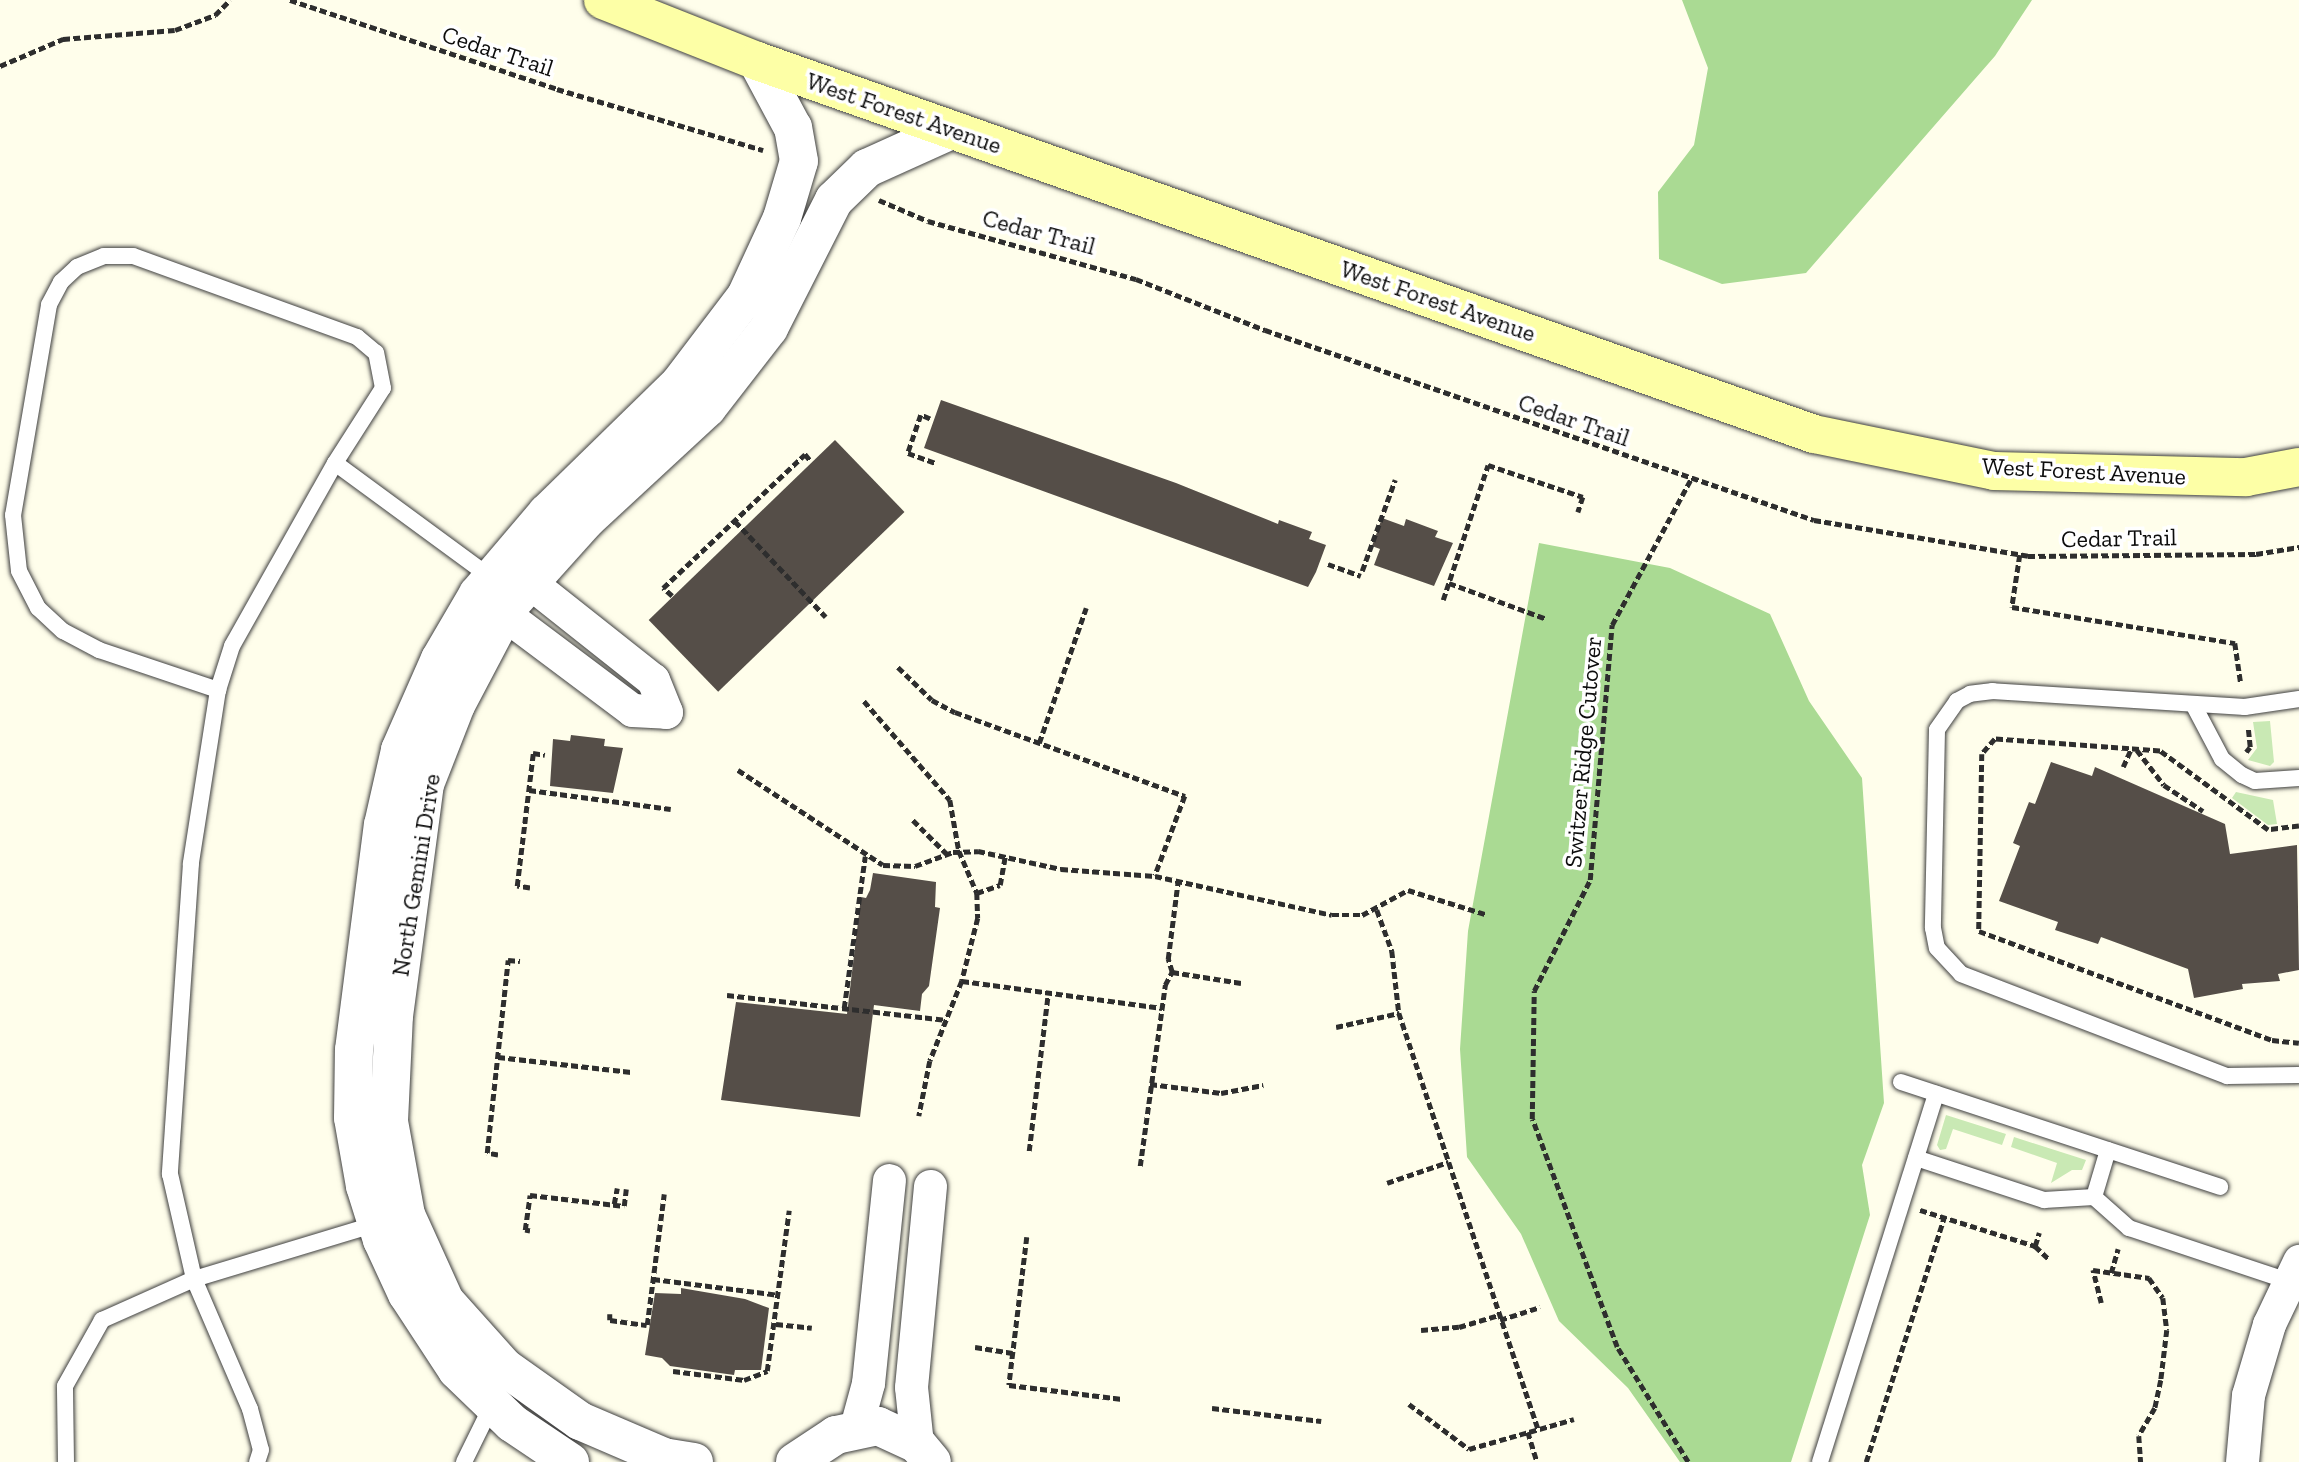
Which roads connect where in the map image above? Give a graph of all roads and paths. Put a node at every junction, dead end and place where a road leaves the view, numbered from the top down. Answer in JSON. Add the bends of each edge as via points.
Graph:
{"nodes":[{"id":1,"x":230,"y":0,"type":"edge"},
{"id":2,"x":290,"y":0,"type":"edge"},
{"id":3,"x":603,"y":0,"type":"edge"},
{"id":4,"x":757,"y":61,"type":"junction"},
{"id":5,"x":0,"y":66,"type":"edge"},
{"id":6,"x":951,"y":130,"type":"junction"},
{"id":7,"x":771,"y":152,"type":"dead end"},
{"id":8,"x":870,"y":195,"type":"dead end"},
{"id":9,"x":930,"y":419,"type":"dead end"},
{"id":10,"x":810,"y":460,"type":"dead end"},
{"id":11,"x":335,"y":463,"type":"junction"},
{"id":12,"x":935,"y":463,"type":"dead end"},
{"id":13,"x":2299,"y":467,"type":"edge"},
{"id":14,"x":1691,"y":479,"type":"junction"},
{"id":15,"x":1395,"y":480,"type":"dead end"},
{"id":16,"x":1578,"y":512,"type":"dead end"},
{"id":17,"x":735,"y":520,"type":"junction"},
{"id":18,"x":2299,"y":547,"type":"edge"},
{"id":19,"x":2020,"y":555,"type":"junction"},
{"id":20,"x":1328,"y":564,"type":"dead end"},
{"id":21,"x":1449,"y":583,"type":"junction"},
{"id":22,"x":501,"y":586,"type":"junction"},
{"id":23,"x":672,"y":597,"type":"dead end"},
{"id":24,"x":1443,"y":600,"type":"dead end"},
{"id":25,"x":1086,"y":608,"type":"dead end"},
{"id":26,"x":826,"y":617,"type":"dead end"},
{"id":27,"x":1547,"y":619,"type":"dead end"},
{"id":28,"x":898,"y":667,"type":"dead end"},
{"id":29,"x":218,"y":690,"type":"junction"},
{"id":30,"x":2299,"y":699,"type":"edge"},
{"id":31,"x":864,"y":701,"type":"dead end"},
{"id":32,"x":2193,"y":704,"type":"junction"},
{"id":33,"x":2245,"y":707,"type":"junction"},
{"id":34,"x":1039,"y":743,"type":"junction"},
{"id":35,"x":2134,"y":749,"type":"junction"},
{"id":36,"x":545,"y":755,"type":"dead end"},
{"id":37,"x":2123,"y":767,"type":"dead end"},
{"id":38,"x":2233,"y":768,"type":"junction"},
{"id":39,"x":738,"y":770,"type":"dead end"},
{"id":40,"x":2299,"y":778,"type":"edge"},
{"id":41,"x":529,"y":790,"type":"junction"},
{"id":42,"x":2215,"y":792,"type":"junction"},
{"id":43,"x":671,"y":809,"type":"dead end"},
{"id":44,"x":2203,"y":811,"type":"dead end"},
{"id":45,"x":913,"y":820,"type":"dead end"},
{"id":46,"x":2299,"y":826,"type":"edge"},
{"id":47,"x":959,"y":851,"type":"junction"},
{"id":48,"x":947,"y":855,"type":"junction"},
{"id":49,"x":865,"y":856,"type":"junction"},
{"id":50,"x":1005,"y":856,"type":"junction"},
{"id":51,"x":1155,"y":876,"type":"junction"},
{"id":52,"x":1178,"y":881,"type":"junction"},
{"id":53,"x":530,"y":888,"type":"dead end"},
{"id":54,"x":977,"y":892,"type":"junction"},
{"id":55,"x":1377,"y":910,"type":"junction"},
{"id":56,"x":1485,"y":914,"type":"dead end"},
{"id":57,"x":520,"y":961,"type":"dead end"},
{"id":58,"x":1172,"y":972,"type":"junction"},
{"id":59,"x":962,"y":981,"type":"junction"},
{"id":60,"x":1241,"y":983,"type":"dead end"},
{"id":61,"x":1048,"y":994,"type":"junction"},
{"id":62,"x":727,"y":995,"type":"dead end"},
{"id":63,"x":844,"y":1008,"type":"junction"},
{"id":64,"x":1162,"y":1008,"type":"junction"},
{"id":65,"x":1399,"y":1013,"type":"junction"},
{"id":66,"x":945,"y":1020,"type":"junction"},
{"id":67,"x":1336,"y":1027,"type":"dead end"},
{"id":68,"x":2299,"y":1043,"type":"edge"},
{"id":69,"x":498,"y":1057,"type":"junction"},
{"id":70,"x":631,"y":1072,"type":"dead end"},
{"id":71,"x":2299,"y":1074,"type":"edge"},
{"id":72,"x":1901,"y":1082,"type":"dead end"},
{"id":73,"x":1150,"y":1084,"type":"junction"},
{"id":74,"x":1263,"y":1085,"type":"dead end"},
{"id":75,"x":1936,"y":1094,"type":"junction"},
{"id":76,"x":919,"y":1116,"type":"dead end"},
{"id":77,"x":2108,"y":1150,"type":"junction"},
{"id":78,"x":1029,"y":1152,"type":"dead end"},
{"id":79,"x":498,"y":1155,"type":"dead end"},
{"id":80,"x":1916,"y":1158,"type":"junction"},
{"id":81,"x":1448,"y":1162,"type":"junction"},
{"id":82,"x":1140,"y":1166,"type":"dead end"},
{"id":83,"x":889,"y":1180,"type":"dead end"},
{"id":84,"x":1387,"y":1183,"type":"dead end"},
{"id":85,"x":930,"y":1186,"type":"dead end"},
{"id":86,"x":2220,"y":1187,"type":"dead end"},
{"id":87,"x":617,"y":1188,"type":"dead end"},
{"id":88,"x":626,"y":1189,"type":"dead end"},
{"id":89,"x":664,"y":1194,"type":"dead end"},
{"id":90,"x":2094,"y":1197,"type":"junction"},
{"id":91,"x":1903,"y":1204,"type":"junction"},
{"id":92,"x":614,"y":1205,"type":"junction"},
{"id":93,"x":789,"y":1210,"type":"dead end"},
{"id":94,"x":1944,"y":1218,"type":"junction"},
{"id":95,"x":391,"y":1219,"type":"junction"},
{"id":96,"x":530,"y":1231,"type":"dead end"},
{"id":97,"x":2039,"y":1233,"type":"dead end"},
{"id":98,"x":1027,"y":1237,"type":"dead end"},
{"id":99,"x":2035,"y":1246,"type":"junction"},
{"id":100,"x":2118,"y":1250,"type":"dead end"},
{"id":101,"x":2048,"y":1258,"type":"dead end"},
{"id":102,"x":2293,"y":1271,"type":"edge"},
{"id":103,"x":2111,"y":1273,"type":"junction"},
{"id":104,"x":194,"y":1279,"type":"junction"},
{"id":105,"x":653,"y":1279,"type":"junction"},
{"id":106,"x":779,"y":1295,"type":"junction"},
{"id":107,"x":2101,"y":1303,"type":"dead end"},
{"id":108,"x":1540,"y":1307,"type":"dead end"},
{"id":109,"x":610,"y":1314,"type":"dead end"},
{"id":110,"x":1500,"y":1318,"type":"junction"},
{"id":111,"x":776,"y":1324,"type":"junction"},
{"id":112,"x":812,"y":1328,"type":"dead end"},
{"id":113,"x":1421,"y":1330,"type":"dead end"},
{"id":114,"x":975,"y":1347,"type":"dead end"},
{"id":115,"x":1013,"y":1353,"type":"junction"},
{"id":116,"x":673,"y":1371,"type":"dead end"},
{"id":117,"x":1122,"y":1399,"type":"dead end"},
{"id":118,"x":493,"y":1404,"type":"junction"},
{"id":119,"x":1409,"y":1404,"type":"dead end"},
{"id":120,"x":1212,"y":1408,"type":"dead end"},
{"id":121,"x":1574,"y":1419,"type":"dead end"},
{"id":122,"x":1321,"y":1421,"type":"dead end"},
{"id":123,"x":856,"y":1427,"type":"junction"},
{"id":124,"x":1538,"y":1429,"type":"junction"},
{"id":125,"x":1528,"y":1432,"type":"junction"},
{"id":126,"x":928,"y":1457,"type":"edge"},
{"id":127,"x":808,"y":1458,"type":"edge"},
{"id":128,"x":66,"y":1462,"type":"edge"},
{"id":129,"x":257,"y":1462,"type":"edge"},
{"id":130,"x":464,"y":1462,"type":"edge"},
{"id":131,"x":570,"y":1462,"type":"edge"},
{"id":132,"x":694,"y":1462,"type":"edge"},
{"id":133,"x":1537,"y":1462,"type":"edge"},
{"id":134,"x":1688,"y":1462,"type":"edge"},
{"id":135,"x":1820,"y":1462,"type":"edge"},
{"id":136,"x":1866,"y":1462,"type":"edge"},
{"id":137,"x":2141,"y":1462,"type":"edge"},
{"id":138,"x":2242,"y":1462,"type":"edge"}],
"edges":[{"from":1,"to":5,"type":"path","via":[[215,15],[175,30],[63,38]]},
{"from":2,"to":7,"type":"path","name":"Cedar Trail","via":[[557,89]]},
{"from":3,"to":4,"type":"main road","name":"West Forest Avenue"},
{"from":4,"to":6,"type":"main road","name":"West Forest Avenue"},
{"from":4,"to":22,"type":"street","name":"North Gemini Drive","via":[[793,128],[799,161],[782,218],[746,296],[680,383]]},
{"from":6,"to":13,"type":"main road","name":"West Forest Avenue","via":[[1814,434],[1994,471],[2246,477]]},
{"from":6,"to":22,"type":"street","name":"North Gemini Drive","via":[[867,168],[834,200],[769,328],[707,408],[585,521]]},
{"from":8,"to":14,"type":"path","name":"Cedar Trail","via":[[928,221],[1136,279],[1278,334]]},
{"from":9,"to":12,"type":"path","via":[[921,415],[908,453]]},
{"from":10,"to":17,"type":"path","via":[[804,454]]},
{"from":11,"to":22,"type":"lane"},
{"from":11,"to":29,"type":"lane","via":[[232,646]]},
{"from":11,"to":29,"type":"lane","via":[[383,388],[376,354],[357,337],[133,256],[103,256],[77,267],[61,282],[49,305],[13,515],[19,571],[38,608],[63,631],[99,650]]},
{"from":14,"to":19,"type":"path","name":"Cedar Trail","via":[[1814,520]]},
{"from":14,"to":134,"type":"path","name":"Switzer Ridge Cutover","via":[[1612,625],[1590,880],[1534,991],[1532,1119],[1618,1347]]},
{"from":15,"to":20,"type":"path","via":[[1362,573]]},
{"from":16,"to":21,"type":"path","via":[[1583,497],[1488,465]]},
{"from":17,"to":23,"type":"path","via":[[663,588]]},
{"from":17,"to":26,"type":"path"},
{"from":18,"to":19,"type":"path","name":"Cedar Trail","via":[[2256,554]]},
{"from":19,"to":33,"type":"path","via":[[2012,607],[2235,643]]},
{"from":21,"to":24,"type":"path"},
{"from":21,"to":27,"type":"path"},
{"from":22,"to":95,"type":"street","name":"North Gemini Drive","via":[[440,659],[400,750],[383,825],[354,1050],[353,1104],[365,1186]]},
{"from":25,"to":34,"type":"path"},
{"from":28,"to":34,"type":"path","via":[[943,706]]},
{"from":29,"to":104,"type":"lane","via":[[191,863],[170,1174]]},
{"from":30,"to":33,"type":"lane"},
{"from":31,"to":47,"type":"path","via":[[947,794],[955,815]]},
{"from":32,"to":33,"type":"lane"},
{"from":32,"to":38,"type":"lane","via":[[2209,739]]},
{"from":32,"to":71,"type":"lane","via":[[1993,691],[1957,701],[1937,730],[1933,928],[1937,948],[1961,974],[2227,1076]]},
{"from":33,"to":38,"type":"path","via":[[2250,747]]},
{"from":34,"to":51,"type":"path","via":[[1185,796]]},
{"from":35,"to":37,"type":"path"},
{"from":35,"to":42,"type":"path","via":[[2160,751]]},
{"from":35,"to":44,"type":"path","via":[[2164,785]]},
{"from":35,"to":68,"type":"path","via":[[1995,739],[1982,754],[1979,931],[2272,1040]]},
{"from":36,"to":41,"type":"path","via":[[533,753]]},
{"from":38,"to":40,"type":"lane","via":[[2255,781]]},
{"from":38,"to":42,"type":"path"},
{"from":39,"to":49,"type":"path"},
{"from":41,"to":43,"type":"path"},
{"from":41,"to":53,"type":"path","via":[[517,886]]},
{"from":42,"to":46,"type":"path","via":[[2268,830]]},
{"from":45,"to":48,"type":"path"},
{"from":47,"to":48,"type":"path"},
{"from":47,"to":50,"type":"path"},
{"from":47,"to":54,"type":"path"},
{"from":48,"to":49,"type":"path","via":[[898,867]]},
{"from":49,"to":63,"type":"path"},
{"from":50,"to":51,"type":"path","via":[[1085,873]]},
{"from":50,"to":54,"type":"path","via":[[1000,885]]},
{"from":51,"to":52,"type":"path"},
{"from":52,"to":55,"type":"path","via":[[1332,915],[1349,917]]},
{"from":52,"to":58,"type":"path","via":[[1168,959]]},
{"from":54,"to":59,"type":"path","via":[[978,918]]},
{"from":55,"to":56,"type":"path","via":[[1400,892],[1415,890]]},
{"from":55,"to":65,"type":"path","via":[[1392,951]]},
{"from":57,"to":69,"type":"path","via":[[508,960]]},
{"from":58,"to":60,"type":"path"},
{"from":58,"to":64,"type":"path"},
{"from":59,"to":61,"type":"path"},
{"from":59,"to":66,"type":"path"},
{"from":61,"to":64,"type":"path"},
{"from":61,"to":78,"type":"path"},
{"from":62,"to":63,"type":"path"},
{"from":63,"to":66,"type":"path"},
{"from":64,"to":73,"type":"path"},
{"from":65,"to":67,"type":"path"},
{"from":65,"to":81,"type":"path"},
{"from":66,"to":76,"type":"path","via":[[930,1061]]},
{"from":69,"to":70,"type":"path"},
{"from":69,"to":79,"type":"path","via":[[487,1153]]},
{"from":72,"to":75,"type":"lane"},
{"from":73,"to":74,"type":"path","via":[[1221,1093]]},
{"from":73,"to":82,"type":"path"},
{"from":75,"to":77,"type":"lane"},
{"from":75,"to":80,"type":"lane"},
{"from":77,"to":86,"type":"lane"},
{"from":77,"to":90,"type":"lane"},
{"from":80,"to":90,"type":"lane","via":[[2045,1200]]},
{"from":80,"to":91,"type":"lane"},
{"from":81,"to":84,"type":"path"},
{"from":81,"to":110,"type":"path"},
{"from":83,"to":123,"type":"street","via":[[868,1383]]},
{"from":85,"to":126,"type":"street","via":[[911,1387]]},
{"from":87,"to":92,"type":"path"},
{"from":88,"to":92,"type":"path","via":[[624,1206]]},
{"from":89,"to":105,"type":"path"},
{"from":90,"to":102,"type":"lane","via":[[2129,1228]]},
{"from":91,"to":94,"type":"path"},
{"from":91,"to":135,"type":"lane"},
{"from":92,"to":96,"type":"path","via":[[530,1195],[525,1230]]},
{"from":93,"to":106,"type":"path"},
{"from":94,"to":99,"type":"path"},
{"from":94,"to":136,"type":"path"},
{"from":95,"to":104,"type":"lane"},
{"from":95,"to":118,"type":"street","name":"North Gemini Drive","via":[[407,1294],[457,1370]]},
{"from":95,"to":132,"type":"street","name":"North Gemini Drive","via":[[445,1301],[504,1367],[580,1421],[664,1457]]},
{"from":97,"to":99,"type":"path"},
{"from":98,"to":115,"type":"path"},
{"from":99,"to":101,"type":"path"},
{"from":100,"to":103,"type":"path"},
{"from":102,"to":138,"type":"street","via":[[2269,1324],[2248,1395]]},
{"from":103,"to":107,"type":"path","via":[[2093,1270]]},
{"from":103,"to":137,"type":"path","via":[[2149,1278],[2163,1298],[2167,1314],[2159,1396],[2139,1436]]},
{"from":104,"to":128,"type":"lane","via":[[102,1320],[65,1387]]},
{"from":104,"to":129,"type":"lane","via":[[250,1409],[261,1450]]},
{"from":105,"to":106,"type":"path"},
{"from":105,"to":109,"type":"path","via":[[647,1325],[610,1320]]},
{"from":106,"to":111,"type":"path"},
{"from":108,"to":110,"type":"path"},
{"from":110,"to":113,"type":"path"},
{"from":110,"to":124,"type":"path"},
{"from":111,"to":112,"type":"path"},
{"from":111,"to":116,"type":"path","via":[[770,1365],[762,1376],[744,1380]]},
{"from":114,"to":115,"type":"path"},
{"from":115,"to":117,"type":"path","via":[[1009,1385]]},
{"from":118,"to":130,"type":"lane"},
{"from":118,"to":131,"type":"street","name":"North Gemini Drive"},
{"from":119,"to":125,"type":"path","via":[[1469,1449]]},
{"from":120,"to":122,"type":"path"},
{"from":121,"to":124,"type":"path"},
{"from":123,"to":126,"type":"street","via":[[878,1426]]},
{"from":123,"to":127,"type":"street"},
{"from":124,"to":125,"type":"path"},
{"from":125,"to":133,"type":"path"}]}
